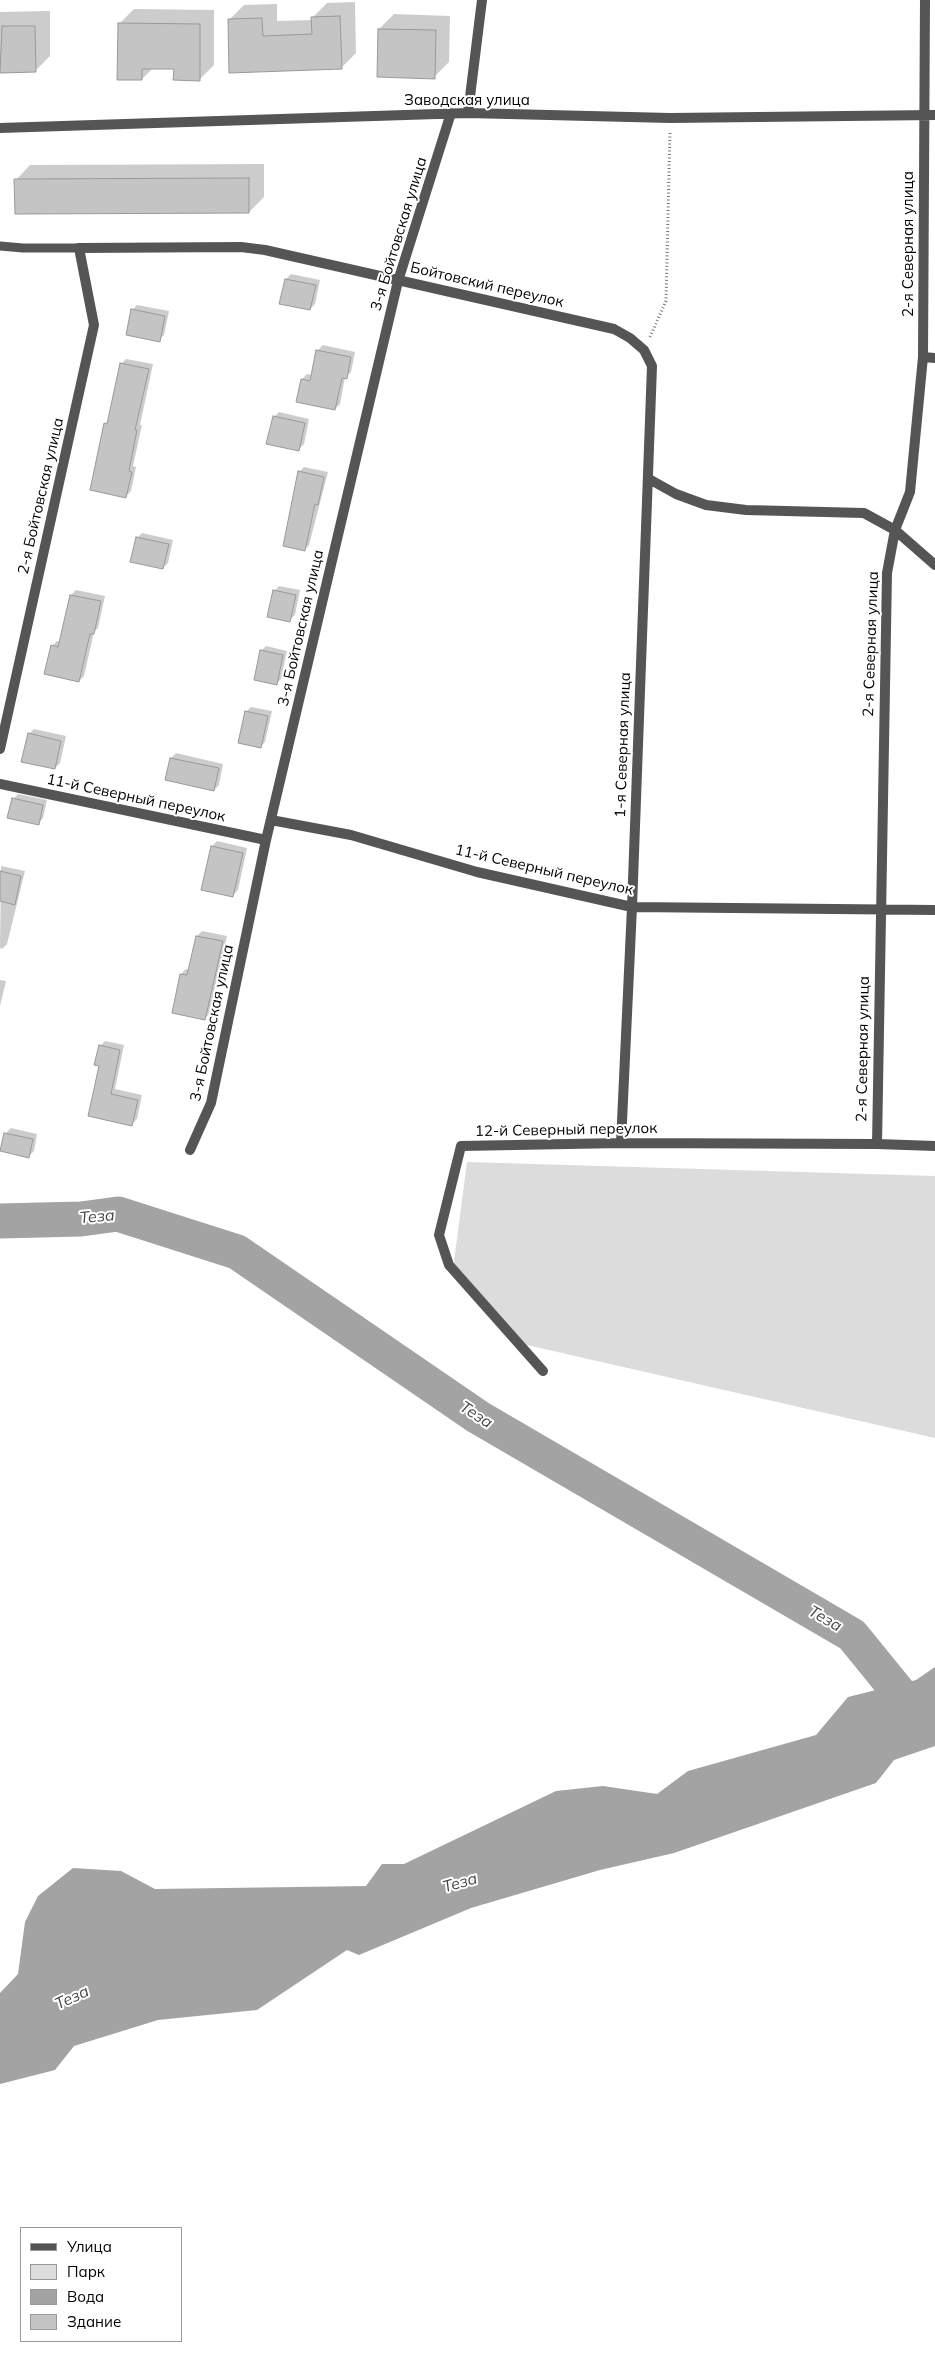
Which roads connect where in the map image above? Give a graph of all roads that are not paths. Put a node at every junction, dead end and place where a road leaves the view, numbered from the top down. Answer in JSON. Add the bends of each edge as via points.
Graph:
{"nodes":[{"id":1,"x":482,"y":0,"type":"edge"},
{"id":2,"x":925,"y":0,"type":"edge"},
{"id":3,"x":468,"y":113,"type":"junction"},
{"id":4,"x":452,"y":114,"type":"junction"},
{"id":5,"x":923,"y":115,"type":"junction"},
{"id":6,"x":935,"y":115,"type":"edge"},
{"id":7,"x":0,"y":128,"type":"edge"},
{"id":8,"x":0,"y":246,"type":"edge"},
{"id":9,"x":80,"y":248,"type":"junction"},
{"id":10,"x":398,"y":280,"type":"junction"},
{"id":11,"x":644,"y":350,"type":"joint"},
{"id":12,"x":923,"y":357,"type":"junction"},
{"id":13,"x":935,"y":358,"type":"edge"},
{"id":14,"x":649,"y":479,"type":"junction"},
{"id":15,"x":895,"y":530,"type":"junction"},
{"id":16,"x":935,"y":565,"type":"edge"},
{"id":17,"x":0,"y":749,"type":"edge"},
{"id":18,"x":0,"y":784,"type":"edge"},
{"id":19,"x":271,"y":820,"type":"junction"},
{"id":20,"x":266,"y":840,"type":"junction"},
{"id":21,"x":632,"y":907,"type":"junction"},
{"id":22,"x":880,"y":909,"type":"junction"},
{"id":23,"x":935,"y":910,"type":"edge"},
{"id":24,"x":620,"y":1143,"type":"junction"},
{"id":25,"x":877,"y":1144,"type":"junction"},
{"id":26,"x":935,"y":1146,"type":"edge"},
{"id":27,"x":190,"y":1150,"type":"dead end"},
{"id":28,"x":543,"y":1370,"type":"dead end"}],
"edges":[{"from":1,"to":3,"type":"street"},
{"from":2,"to":5,"type":"street","name":"2-я Северная улица"},
{"from":3,"to":4,"type":"street","name":"Заводская улица"},
{"from":3,"to":5,"type":"street","name":"Заводская улица","via":[[670,118]]},
{"from":4,"to":7,"type":"street","name":"Заводская улица"},
{"from":4,"to":10,"type":"street","name":"3-я Бойтовская улица"},
{"from":5,"to":6,"type":"street","name":"Заводская улица"},
{"from":5,"to":12,"type":"street","name":"2-я Северная улица"},
{"from":8,"to":9,"type":"lane"},
{"from":9,"to":10,"type":"street","name":"Бойтовский переулок","via":[[255,248]]},
{"from":9,"to":17,"type":"street","name":"2-я Бойтовская улица","via":[[94,325]]},
{"from":10,"to":11,"type":"street","name":"Бойтовский переулок","via":[[614,329]]},
{"from":10,"to":19,"type":"street","name":"3-я Бойтовская улица"},
{"from":11,"to":14,"type":"street","name":"1-я Северная улица","via":[[652,366]]},
{"from":12,"to":13,"type":"street"},
{"from":12,"to":15,"type":"street","name":"2-я Северная улица","via":[[910,492]]},
{"from":14,"to":15,"type":"street","via":[[706,505],[746,510],[864,513]]},
{"from":14,"to":21,"type":"street","name":"1-я Северная улица"},
{"from":15,"to":16,"type":"street"},
{"from":15,"to":22,"type":"street","name":"2-я Северная улица","via":[[887,573]]},
{"from":18,"to":20,"type":"street","name":"11-й Северный переулок"},
{"from":19,"to":20,"type":"street","name":"3-я Бойтовская улица"},
{"from":19,"to":21,"type":"street","name":"11-й Северный переулок","via":[[351,834],[477,872]]},
{"from":20,"to":27,"type":"street","name":"3-я Бойтовская улица","via":[[211,1103]]},
{"from":21,"to":22,"type":"street","name":"11-й Северный переулок"},
{"from":21,"to":24,"type":"street","name":"1-я Северная улица"},
{"from":22,"to":23,"type":"street","name":"11-й Северный переулок"},
{"from":22,"to":25,"type":"street","name":"2-я Северная улица"},
{"from":24,"to":25,"type":"street","name":"12-й Северный переулок"},
{"from":24,"to":28,"type":"street","name":"12-й Северный переулок","via":[[461,1146],[439,1235],[449,1265]]},
{"from":25,"to":26,"type":"street","name":"12-й Северный переулок"}]}
